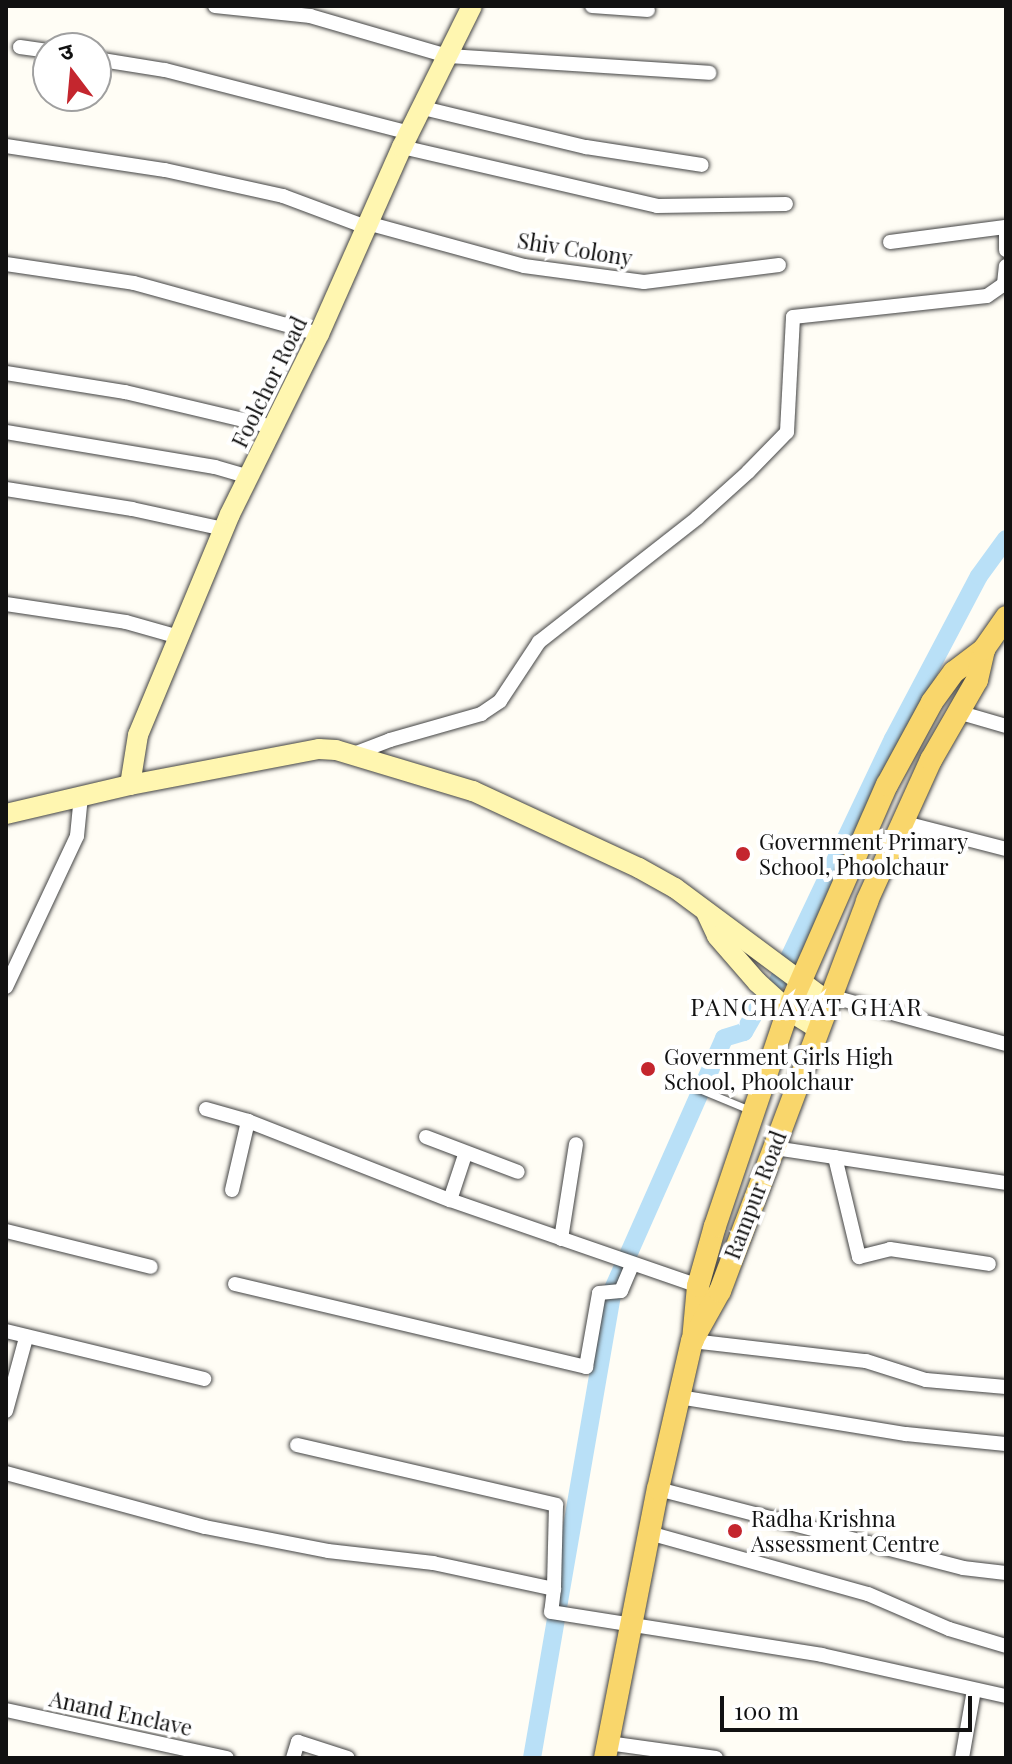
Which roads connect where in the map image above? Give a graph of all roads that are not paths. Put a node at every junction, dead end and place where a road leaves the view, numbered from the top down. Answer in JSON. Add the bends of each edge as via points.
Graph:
{"nodes":[{"id":1,"x":215,"y":6,"type":"edge"},
{"id":2,"x":472,"y":6,"type":"edge"},
{"id":3,"x":592,"y":6,"type":"edge"},
{"id":4,"x":648,"y":10,"type":"dead end"},
{"id":5,"x":20,"y":47,"type":"dead end"},
{"id":6,"x":32,"y":49,"type":"edge"},
{"id":7,"x":448,"y":56,"type":"junction"},
{"id":8,"x":112,"y":62,"type":"edge"},
{"id":9,"x":709,"y":73,"type":"dead end"},
{"id":10,"x":423,"y":108,"type":"junction"},
{"id":11,"x":406,"y":140,"type":"junction"},
{"id":12,"x":6,"y":146,"type":"edge"},
{"id":13,"x":702,"y":165,"type":"dead end"},
{"id":14,"x":786,"y":204,"type":"dead end"},
{"id":15,"x":366,"y":225,"type":"junction"},
{"id":16,"x":1006,"y":227,"type":"edge"},
{"id":17,"x":890,"y":242,"type":"dead end"},
{"id":18,"x":1006,"y":250,"type":"edge"},
{"id":19,"x":6,"y":264,"type":"edge"},
{"id":20,"x":779,"y":265,"type":"dead end"},
{"id":21,"x":1006,"y":266,"type":"edge"},
{"id":22,"x":319,"y":334,"type":"junction"},
{"id":23,"x":6,"y":373,"type":"edge"},
{"id":24,"x":273,"y":427,"type":"junction"},
{"id":25,"x":6,"y":432,"type":"edge"},
{"id":26,"x":249,"y":477,"type":"junction"},
{"id":27,"x":6,"y":489,"type":"edge"},
{"id":28,"x":224,"y":529,"type":"junction"},
{"id":29,"x":6,"y":604,"type":"edge"},
{"id":30,"x":1006,"y":617,"type":"edge"},
{"id":31,"x":179,"y":637,"type":"junction"},
{"id":32,"x":984,"y":649,"type":"junction"},
{"id":33,"x":961,"y":713,"type":"junction"},
{"id":34,"x":1006,"y":726,"type":"edge"},
{"id":35,"x":351,"y":756,"type":"junction"},
{"id":36,"x":130,"y":785,"type":"junction"},
{"id":37,"x":81,"y":796,"type":"junction"},
{"id":38,"x":6,"y":814,"type":"edge"},
{"id":39,"x":901,"y":822,"type":"junction"},
{"id":40,"x":1006,"y":849,"type":"edge"},
{"id":41,"x":706,"y":912,"type":"junction"},
{"id":42,"x":11,"y":965,"type":"edge"},
{"id":43,"x":800,"y":981,"type":"junction"},
{"id":44,"x":6,"y":987,"type":"edge"},
{"id":45,"x":828,"y":998,"type":"junction"},
{"id":46,"x":788,"y":1010,"type":"junction"},
{"id":47,"x":817,"y":1028,"type":"junction"},
{"id":48,"x":1006,"y":1044,"type":"edge"},
{"id":49,"x":697,"y":1088,"type":"dead end"},
{"id":50,"x":206,"y":1109,"type":"dead end"},
{"id":51,"x":755,"y":1112,"type":"junction"},
{"id":52,"x":248,"y":1121,"type":"junction"},
{"id":53,"x":426,"y":1137,"type":"dead end"},
{"id":54,"x":576,"y":1144,"type":"dead end"},
{"id":55,"x":774,"y":1148,"type":"junction"},
{"id":56,"x":465,"y":1155,"type":"junction"},
{"id":57,"x":835,"y":1157,"type":"junction"},
{"id":58,"x":518,"y":1172,"type":"dead end"},
{"id":59,"x":1006,"y":1183,"type":"edge"},
{"id":60,"x":232,"y":1190,"type":"dead end"},
{"id":61,"x":450,"y":1200,"type":"junction"},
{"id":62,"x":6,"y":1231,"type":"edge"},
{"id":63,"x":561,"y":1239,"type":"junction"},
{"id":64,"x":625,"y":1262,"type":"junction"},
{"id":65,"x":989,"y":1264,"type":"dead end"},
{"id":66,"x":151,"y":1267,"type":"dead end"},
{"id":67,"x":235,"y":1284,"type":"dead end"},
{"id":68,"x":698,"y":1286,"type":"junction"},
{"id":69,"x":6,"y":1331,"type":"edge"},
{"id":70,"x":26,"y":1338,"type":"junction"},
{"id":71,"x":692,"y":1341,"type":"junction"},
{"id":72,"x":204,"y":1379,"type":"dead end"},
{"id":73,"x":1006,"y":1387,"type":"edge"},
{"id":74,"x":679,"y":1397,"type":"junction"},
{"id":75,"x":6,"y":1411,"type":"edge"},
{"id":76,"x":1006,"y":1444,"type":"edge"},
{"id":77,"x":297,"y":1445,"type":"dead end"},
{"id":78,"x":6,"y":1473,"type":"edge"},
{"id":79,"x":658,"y":1489,"type":"junction"},
{"id":80,"x":649,"y":1533,"type":"junction"},
{"id":81,"x":1006,"y":1573,"type":"edge"},
{"id":82,"x":554,"y":1589,"type":"junction"},
{"id":83,"x":633,"y":1623,"type":"junction"},
{"id":84,"x":1006,"y":1646,"type":"edge"},
{"id":85,"x":974,"y":1690,"type":"junction"},
{"id":86,"x":1006,"y":1696,"type":"edge"},
{"id":87,"x":6,"y":1710,"type":"edge"},
{"id":88,"x":607,"y":1751,"type":"edge"},
{"id":89,"x":227,"y":1758,"type":"edge"},
{"id":90,"x":293,"y":1758,"type":"edge"},
{"id":91,"x":348,"y":1758,"type":"edge"},
{"id":92,"x":716,"y":1758,"type":"edge"},
{"id":93,"x":962,"y":1758,"type":"edge"}],
"edges":[{"from":1,"to":7,"type":"street","via":[[310,16]]},
{"from":2,"to":7,"type":"main road","name":"Foolchor Road"},
{"from":3,"to":4,"type":"street"},
{"from":5,"to":6,"type":"street"},
{"from":7,"to":9,"type":"street"},
{"from":7,"to":10,"type":"main road","name":"Foolchor Road"},
{"from":8,"to":11,"type":"street","via":[[165,70]]},
{"from":10,"to":11,"type":"main road","name":"Foolchor Road"},
{"from":10,"to":13,"type":"street","via":[[586,147]]},
{"from":11,"to":14,"type":"street","via":[[657,206]]},
{"from":11,"to":15,"type":"main road","name":"Foolchor Road"},
{"from":12,"to":15,"type":"street","name":"Shiv Colony","via":[[165,170],[283,196]]},
{"from":15,"to":20,"type":"street","name":"Shiv Colony","via":[[524,266],[644,282]]},
{"from":15,"to":22,"type":"main road","name":"Foolchor Road"},
{"from":16,"to":17,"type":"street"},
{"from":16,"to":18,"type":"street"},
{"from":19,"to":22,"type":"street","via":[[134,283]]},
{"from":21,"to":35,"type":"street","via":[[1004,284],[987,296],[793,317],[787,432],[748,472],[539,642],[491,708]]},
{"from":22,"to":24,"type":"main road","name":"Foolchor Road"},
{"from":23,"to":24,"type":"street","via":[[125,392]]},
{"from":24,"to":26,"type":"main road","name":"Foolchor Road"},
{"from":25,"to":26,"type":"street"},
{"from":26,"to":28,"type":"main road","name":"Foolchor Road"},
{"from":27,"to":28,"type":"street"},
{"from":28,"to":31,"type":"main road","name":"Foolchor Road"},
{"from":29,"to":31,"type":"street","via":[[126,622]]},
{"from":30,"to":32,"type":"main road","name":"Rampur Road"},
{"from":31,"to":36,"type":"main road","name":"Foolchor Road","via":[[138,735]]},
{"from":32,"to":33,"type":"main road","name":"Rampur Road"},
{"from":32,"to":43,"type":"main road","via":[[954,672],[932,702],[887,785]]},
{"from":33,"to":34,"type":"street"},
{"from":33,"to":39,"type":"main road","name":"Rampur Road"},
{"from":35,"to":36,"type":"main road","via":[[319,749]]},
{"from":35,"to":41,"type":"main road","via":[[473,791],[639,868]]},
{"from":36,"to":37,"type":"main road"},
{"from":37,"to":38,"type":"main road"},
{"from":37,"to":42,"type":"street","via":[[77,836],[51,897]]},
{"from":39,"to":40,"type":"street"},
{"from":39,"to":45,"type":"main road","name":"Rampur Road"},
{"from":41,"to":43,"type":"main road"},
{"from":41,"to":46,"type":"main road","via":[[717,936]]},
{"from":42,"to":44,"type":"street"},
{"from":43,"to":45,"type":"main road"},
{"from":43,"to":46,"type":"main road"},
{"from":45,"to":47,"type":"main road","name":"Rampur Road"},
{"from":45,"to":48,"type":"street"},
{"from":46,"to":47,"type":"main road"},
{"from":46,"to":51,"type":"main road"},
{"from":47,"to":55,"type":"main road","name":"Rampur Road"},
{"from":49,"to":51,"type":"lane"},
{"from":50,"to":52,"type":"street"},
{"from":51,"to":68,"type":"main road"},
{"from":52,"to":60,"type":"street"},
{"from":52,"to":61,"type":"street"},
{"from":53,"to":56,"type":"street"},
{"from":54,"to":63,"type":"street"},
{"from":55,"to":57,"type":"street"},
{"from":55,"to":71,"type":"main road","name":"Rampur Road","via":[[710,1315]]},
{"from":56,"to":58,"type":"street"},
{"from":56,"to":61,"type":"street"},
{"from":57,"to":59,"type":"street"},
{"from":57,"to":65,"type":"street","via":[[859,1257],[890,1249]]},
{"from":61,"to":63,"type":"street"},
{"from":62,"to":66,"type":"street"},
{"from":63,"to":64,"type":"street"},
{"from":64,"to":67,"type":"street","via":[[621,1291],[599,1293],[586,1367]]},
{"from":64,"to":68,"type":"street"},
{"from":68,"to":71,"type":"main road"},
{"from":69,"to":70,"type":"street"},
{"from":70,"to":72,"type":"street"},
{"from":70,"to":75,"type":"street"},
{"from":71,"to":73,"type":"street","via":[[866,1361],[926,1380]]},
{"from":71,"to":74,"type":"main road","name":"Rampur Road"},
{"from":74,"to":76,"type":"street","via":[[906,1434]]},
{"from":74,"to":79,"type":"main road","name":"Rampur Road"},
{"from":77,"to":82,"type":"street","via":[[556,1505]]},
{"from":78,"to":82,"type":"street","via":[[205,1527],[328,1551],[433,1563]]},
{"from":79,"to":80,"type":"main road","name":"Rampur Road"},
{"from":79,"to":81,"type":"street","via":[[963,1568]]},
{"from":80,"to":83,"type":"main road","name":"Rampur Road"},
{"from":80,"to":84,"type":"street","via":[[868,1594],[949,1629]]},
{"from":82,"to":83,"type":"street","via":[[551,1612]]},
{"from":83,"to":85,"type":"street","via":[[822,1655]]},
{"from":83,"to":88,"type":"main road","name":"Rampur Road"},
{"from":85,"to":86,"type":"street"},
{"from":85,"to":93,"type":"street"},
{"from":87,"to":89,"type":"street","name":"Anand Enclave"},
{"from":88,"to":92,"type":"street"},
{"from":90,"to":91,"type":"street","via":[[298,1742]]}]}
